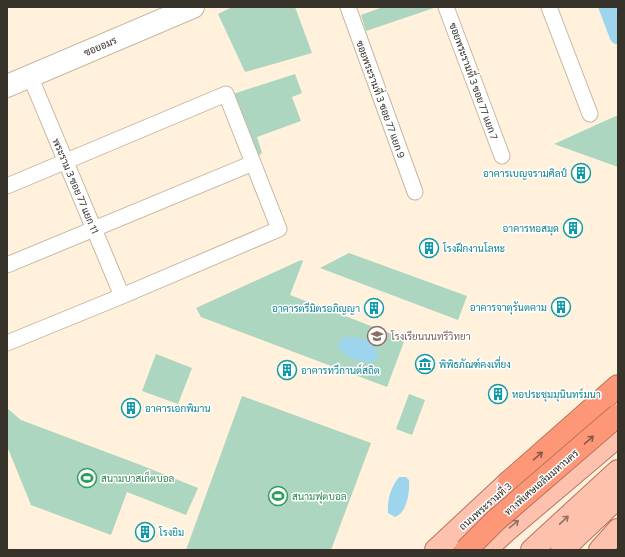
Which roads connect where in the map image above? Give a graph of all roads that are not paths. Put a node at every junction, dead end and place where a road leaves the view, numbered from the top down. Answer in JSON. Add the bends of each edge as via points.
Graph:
{"nodes":[{"id":1,"x":193,"y":7,"type":"edge"},
{"id":2,"x":348,"y":7,"type":"edge"},
{"id":3,"x":446,"y":7,"type":"edge"},
{"id":4,"x":549,"y":7,"type":"edge"},
{"id":5,"x":30,"y":76,"type":"junction"},
{"id":6,"x":7,"y":86,"type":"edge"},
{"id":7,"x":590,"y":114,"type":"dead end"},
{"id":8,"x":502,"y":156,"type":"dead end"},
{"id":9,"x":66,"y":161,"type":"junction"},
{"id":10,"x":254,"y":163,"type":"junction"},
{"id":11,"x":7,"y":186,"type":"edge"},
{"id":12,"x":415,"y":192,"type":"dead end"},
{"id":13,"x":94,"y":229,"type":"junction"},
{"id":14,"x":7,"y":265,"type":"edge"},
{"id":15,"x":122,"y":296,"type":"junction"},
{"id":16,"x":7,"y":343,"type":"edge"},
{"id":17,"x":618,"y":386,"type":"edge"},
{"id":18,"x":618,"y":415,"type":"edge"},
{"id":19,"x":618,"y":436,"type":"edge"},
{"id":20,"x":587,"y":461,"type":"junction"},
{"id":21,"x":618,"y":471,"type":"edge"},
{"id":22,"x":509,"y":482,"type":"junction"},
{"id":23,"x":618,"y":497,"type":"edge"},
{"id":24,"x":618,"y":530,"type":"edge"},
{"id":25,"x":534,"y":548,"type":"edge"},
{"id":26,"x":436,"y":550,"type":"edge"},
{"id":27,"x":466,"y":550,"type":"edge"},
{"id":28,"x":486,"y":550,"type":"edge"},
{"id":29,"x":562,"y":550,"type":"edge"},
{"id":30,"x":600,"y":550,"type":"edge"}],
"edges":[{"from":1,"to":5,"type":"street","name":"ซอยอมร"},
{"from":2,"to":12,"type":"street","name":"ซอยพระรามที่ 3 ซอย 77 แยก 9"},
{"from":3,"to":8,"type":"street","name":"ซอยพระรามที่ 3 ซอย 77 แยก 7"},
{"from":4,"to":7,"type":"street"},
{"from":5,"to":6,"type":"street","name":"ซอยอมร"},
{"from":5,"to":9,"type":"street","name":"พระราม 3 ซอย 77 แยก 11"},
{"from":9,"to":10,"type":"street","via":[[226,94]]},
{"from":9,"to":11,"type":"street"},
{"from":9,"to":13,"type":"street","name":"พระราม 3 ซอย 77 แยก 11"},
{"from":10,"to":13,"type":"street"},
{"from":10,"to":15,"type":"street","via":[[279,229]]},
{"from":13,"to":14,"type":"street"},
{"from":13,"to":15,"type":"street","name":"พระราม 3 ซอย 77 แยก 11"},
{"from":15,"to":16,"type":"street"},
{"from":22,"to":17,"type":"highway","one_way":true},
{"from":27,"to":18,"type":"highway","name":"ทางพิเศษเฉลิมมหานคร","one_way":true,"bridge":true},
{"from":19,"to":20,"type":"main road","name":"ถนนพระรามที่ 3"},
{"from":20,"to":22,"type":"main road","name":"ถนนพระรามที่ 3"},
{"from":28,"to":20,"type":"main road","name":"ถนนพระรามที่ 3","one_way":true},
{"from":25,"to":21,"type":"main road","one_way":true},
{"from":22,"to":26,"type":"main road","name":"ถนนพระรามที่ 3"},
{"from":23,"to":29,"type":"main road"},
{"from":24,"to":30,"type":"main road"}]}
